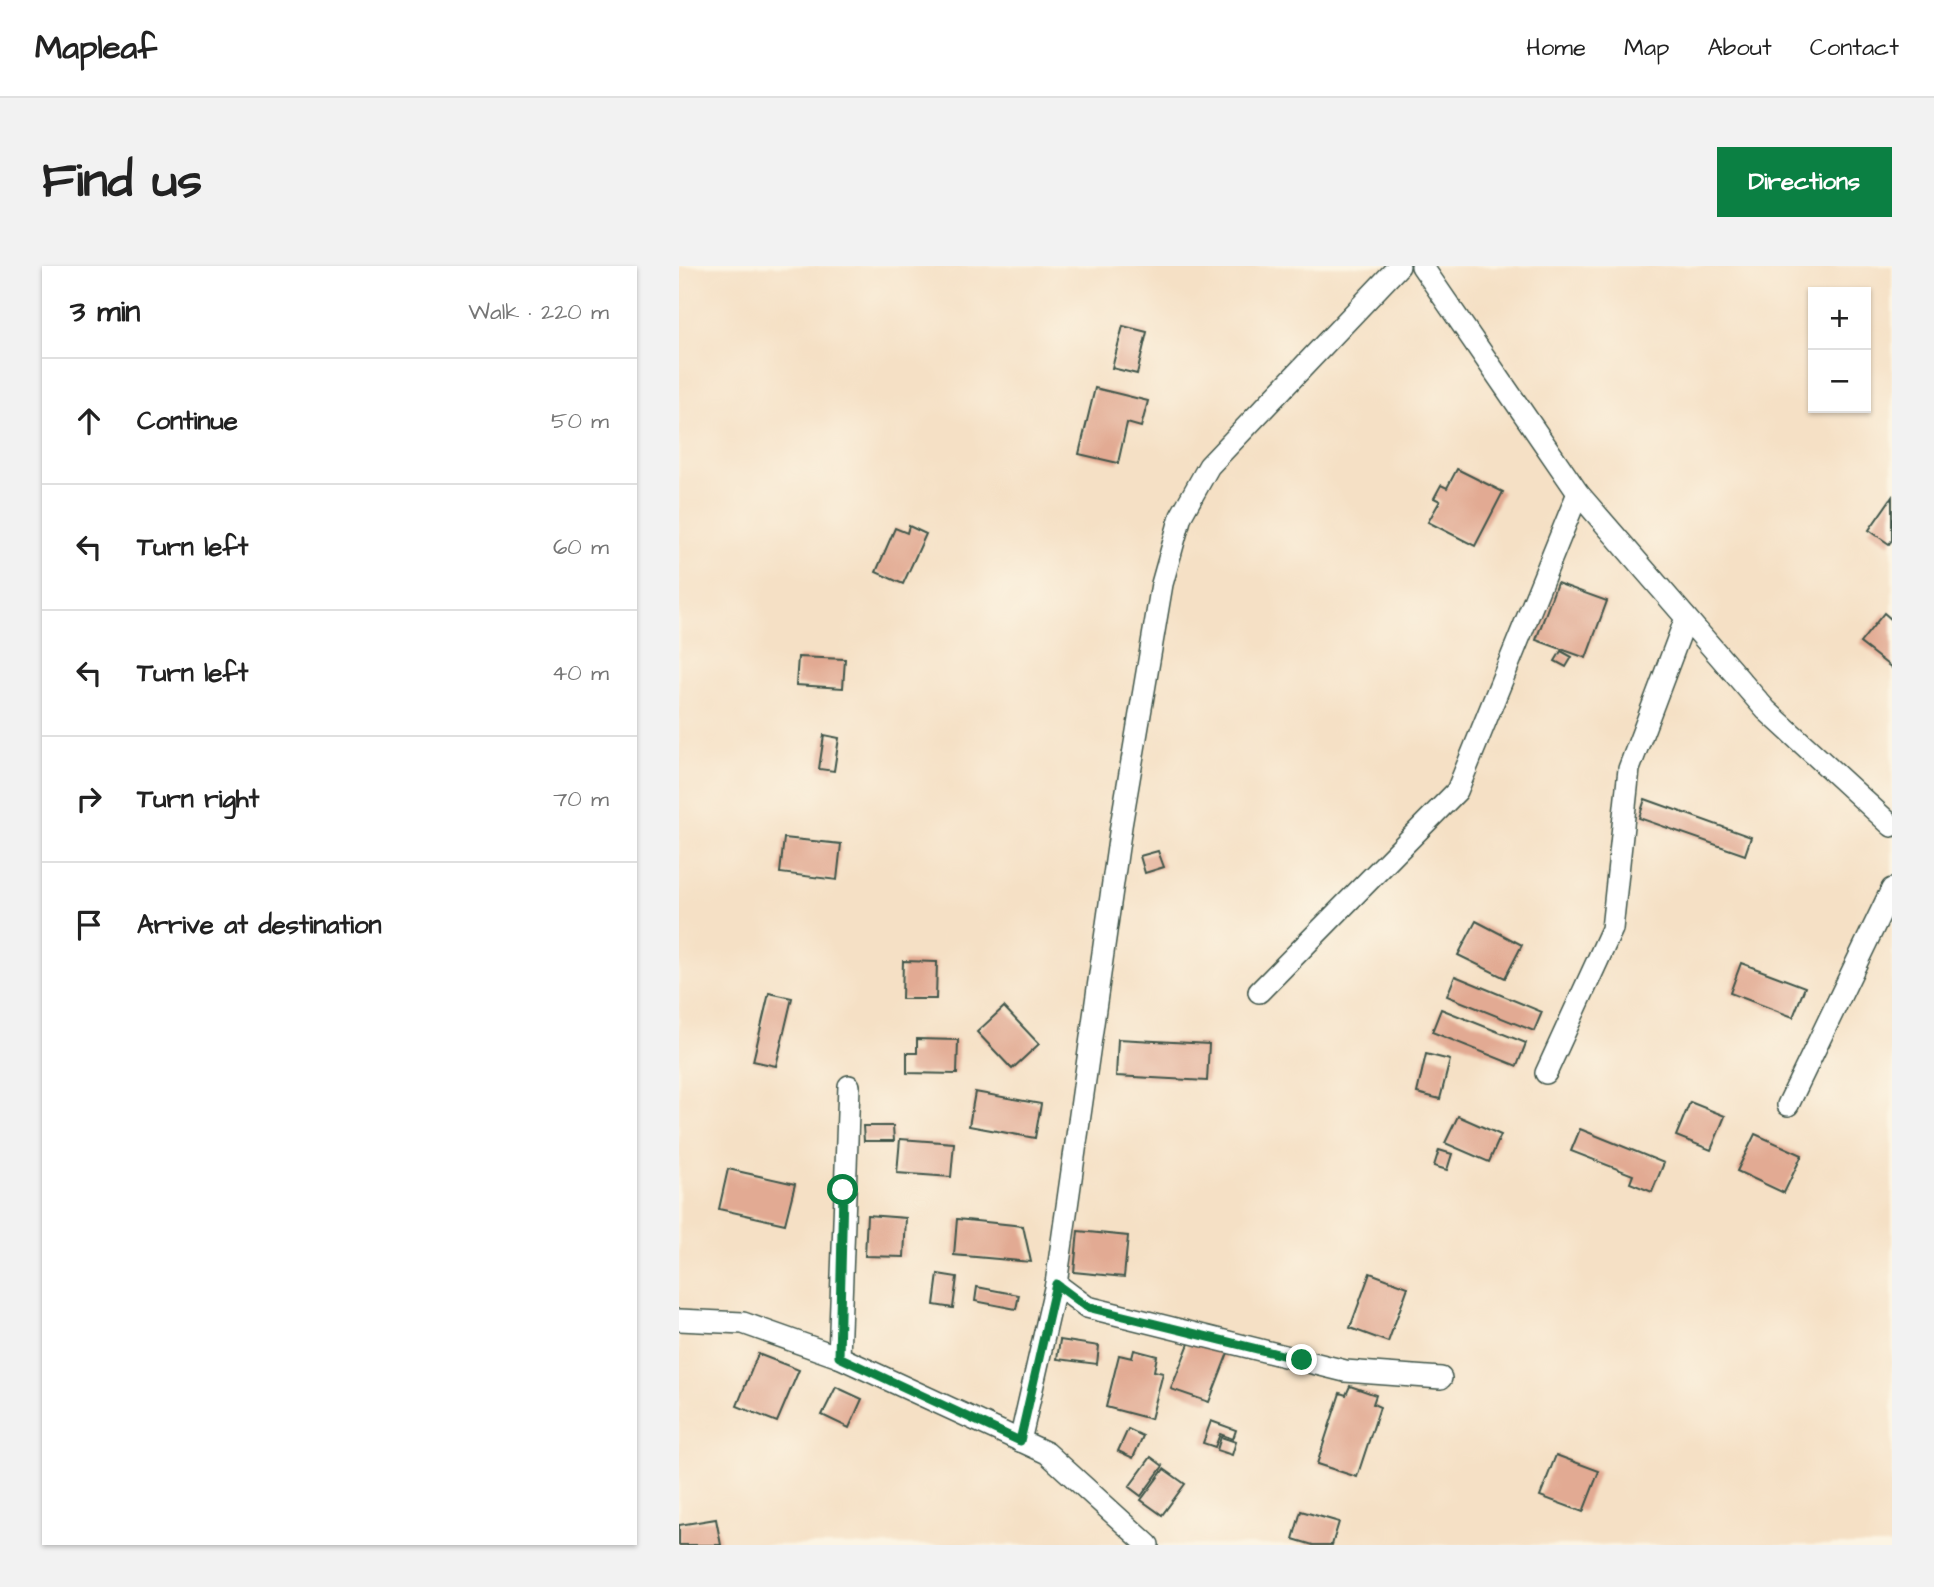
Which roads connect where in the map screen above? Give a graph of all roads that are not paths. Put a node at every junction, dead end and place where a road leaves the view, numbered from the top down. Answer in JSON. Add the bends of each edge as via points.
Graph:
{"nodes":[{"id":1,"x":1399,"y":266,"type":"edge"},
{"id":2,"x":1422,"y":266,"type":"edge"},
{"id":3,"x":1578,"y":493,"type":"junction"},
{"id":4,"x":1686,"y":618,"type":"junction"},
{"id":5,"x":1892,"y":827,"type":"edge"},
{"id":6,"x":1892,"y":889,"type":"edge"},
{"id":7,"x":1259,"y":992,"type":"dead end"},
{"id":8,"x":1546,"y":1073,"type":"dead end"},
{"id":9,"x":849,"y":1086,"type":"dead end"},
{"id":10,"x":1788,"y":1105,"type":"dead end"},
{"id":11,"x":1056,"y":1284,"type":"junction"},
{"id":12,"x":679,"y":1320,"type":"edge"},
{"id":13,"x":839,"y":1357,"type":"junction"},
{"id":14,"x":1441,"y":1378,"type":"dead end"},
{"id":15,"x":1020,"y":1441,"type":"junction"},
{"id":16,"x":1147,"y":1545,"type":"edge"}],
"edges":[{"from":1,"to":11,"type":"street","via":[[1209,466],[1181,516],[1162,584],[1121,826]]},
{"from":2,"to":3,"type":"street"},
{"from":3,"to":4,"type":"street"},
{"from":3,"to":7,"type":"street","via":[[1457,791]]},
{"from":4,"to":5,"type":"street","via":[[1766,710]]},
{"from":4,"to":8,"type":"street","via":[[1629,769],[1612,929]]},
{"from":6,"to":10,"type":"street"},
{"from":9,"to":13,"type":"street"},
{"from":11,"to":14,"type":"street","via":[[1087,1307],[1345,1371]]},
{"from":11,"to":15,"type":"street"},
{"from":12,"to":13,"type":"street","via":[[743,1323]]},
{"from":13,"to":15,"type":"street"},
{"from":15,"to":16,"type":"street","via":[[1047,1453]]}]}
